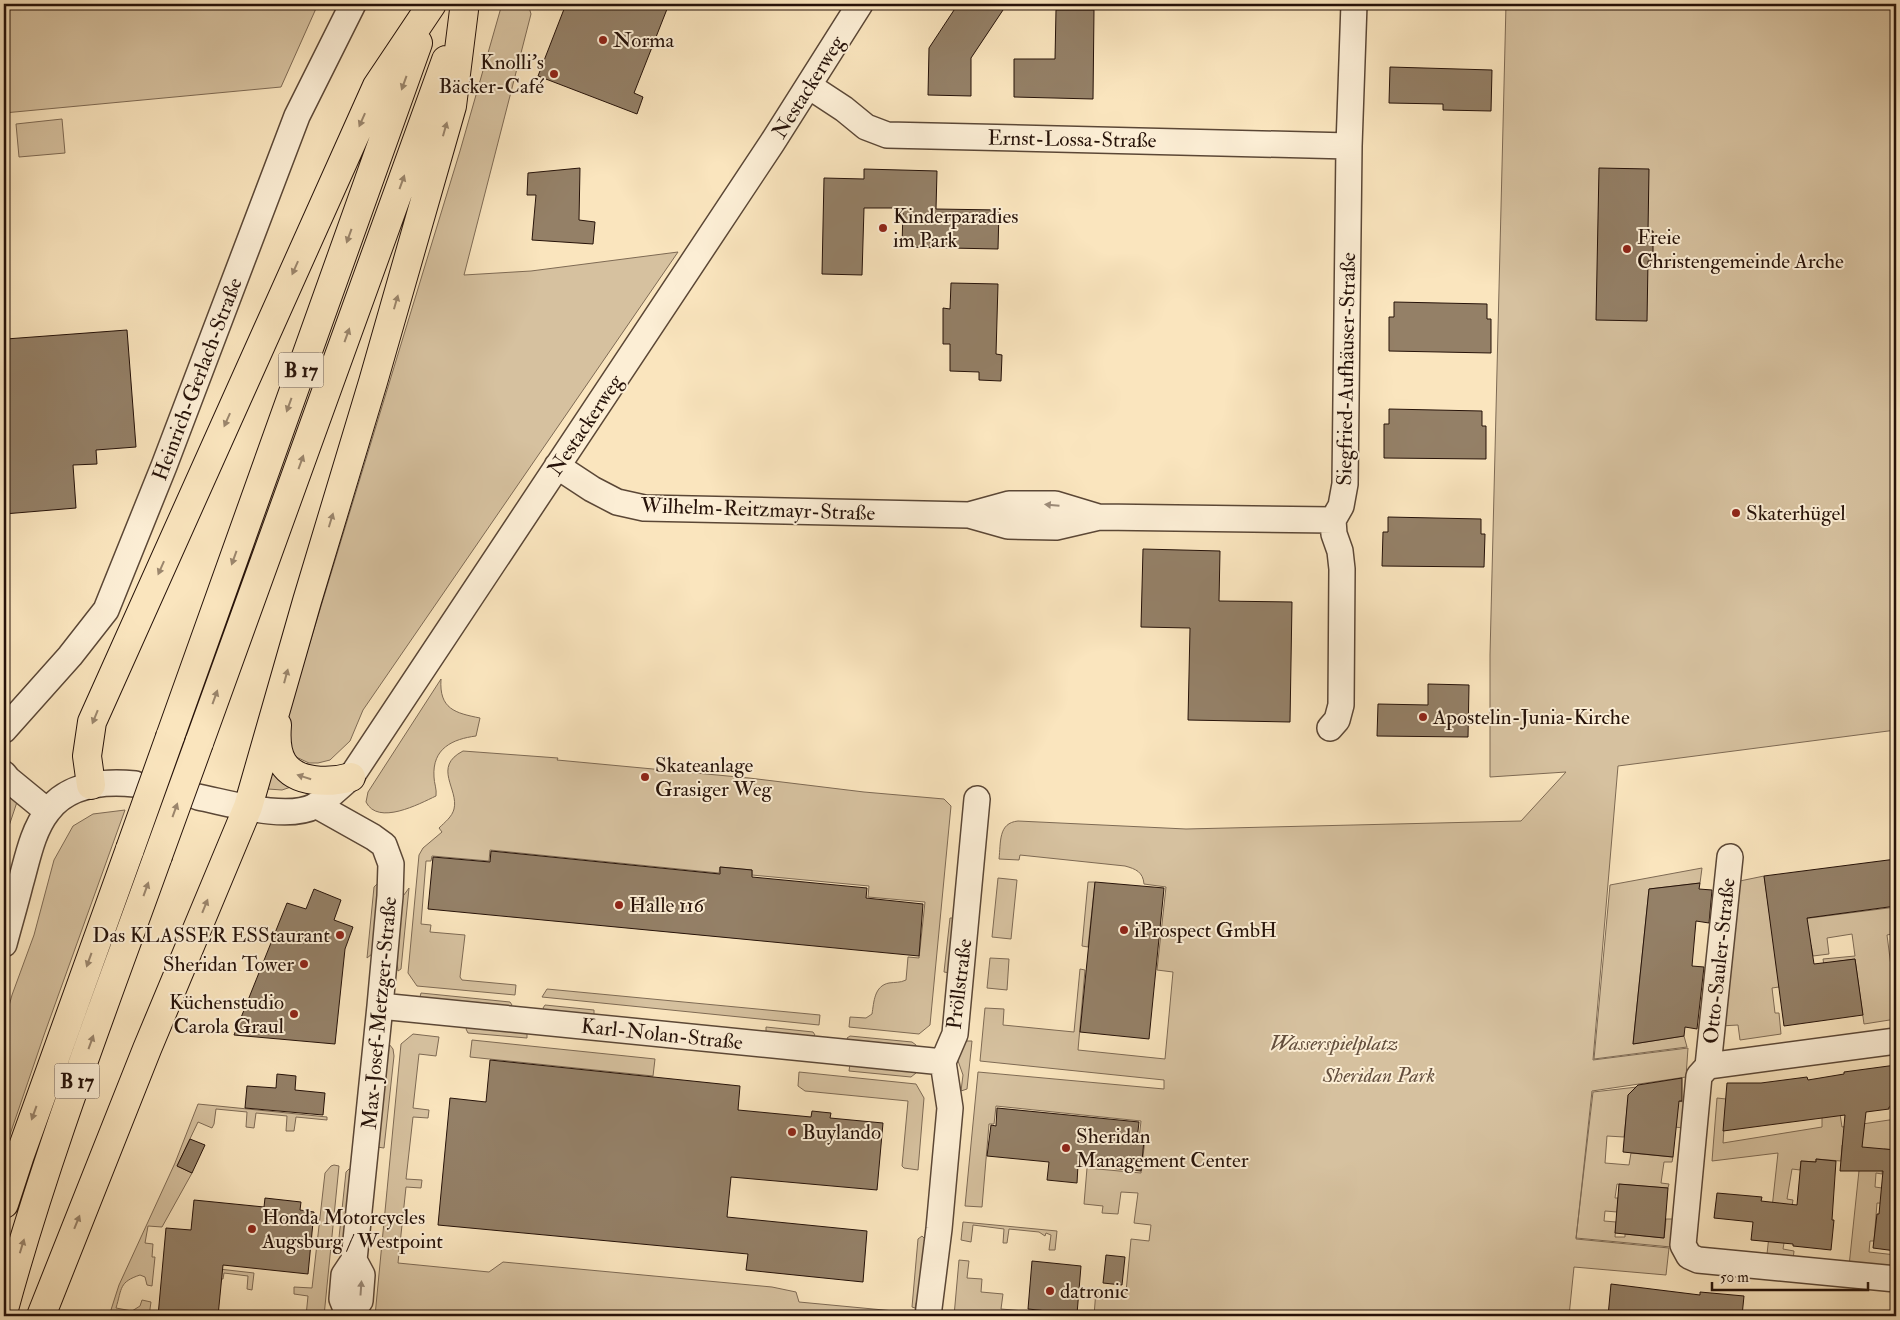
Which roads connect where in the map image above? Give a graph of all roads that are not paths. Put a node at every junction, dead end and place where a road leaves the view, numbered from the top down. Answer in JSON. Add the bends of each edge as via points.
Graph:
{"nodes":[{"id":1,"x":353,"y":4,"type":"edge"},
{"id":2,"x":432,"y":4,"type":"edge"},
{"id":3,"x":860,"y":4,"type":"edge"},
{"id":4,"x":1354,"y":4,"type":"edge"},
{"id":5,"x":465,"y":7,"type":"edge"},
{"id":6,"x":809,"y":86,"type":"junction"},
{"id":7,"x":1349,"y":146,"type":"junction"},
{"id":8,"x":557,"y":466,"type":"junction"},
{"id":9,"x":1333,"y":520,"type":"junction"},
{"id":10,"x":278,"y":706,"type":"junction"},
{"id":11,"x":1330,"y":728,"type":"dead end"},
{"id":12,"x":4,"y":730,"type":"edge"},
{"id":13,"x":4,"y":774,"type":"edge"},
{"id":14,"x":351,"y":777,"type":"junction"},
{"id":15,"x":135,"y":784,"type":"dead end"},
{"id":16,"x":91,"y":785,"type":"junction"},
{"id":17,"x":198,"y":797,"type":"dead end"},
{"id":18,"x":977,"y":799,"type":"dead end"},
{"id":19,"x":316,"y":805,"type":"junction"},
{"id":20,"x":248,"y":807,"type":"junction"},
{"id":21,"x":47,"y":811,"type":"junction"},
{"id":22,"x":1730,"y":856,"type":"dead end"},
{"id":23,"x":4,"y":944,"type":"edge"},
{"id":24,"x":380,"y":1006,"type":"junction"},
{"id":25,"x":1896,"y":1041,"type":"edge"},
{"id":26,"x":944,"y":1062,"type":"junction"},
{"id":27,"x":1708,"y":1066,"type":"junction"},
{"id":28,"x":4,"y":1204,"type":"edge"},
{"id":29,"x":1896,"y":1279,"type":"edge"},
{"id":30,"x":4,"y":1310,"type":"edge"},
{"id":31,"x":349,"y":1315,"type":"edge"},
{"id":32,"x":40,"y":1316,"type":"edge"},
{"id":33,"x":928,"y":1316,"type":"edge"}],
"edges":[{"from":1,"to":12,"type":"street","name":"Heinrich-Gerlach-Straße","via":[[297,116],[106,610]]},
{"from":2,"to":16,"type":"highway","one_way":true,"via":[[377,86],[92,722],[87,756]]},
{"from":2,"to":28,"type":"highway","number":"B 17","one_way":true,"bridge":true},
{"from":3,"to":6,"type":"street","name":"Nestackerweg"},
{"from":4,"to":7,"type":"street","name":"Siegfried-Aufhäuser-Straße"},
{"from":10,"to":5,"type":"highway","one_way":true,"via":[[452,106]]},
{"from":30,"to":5,"type":"highway","number":"B 17","one_way":true,"bridge":true,"via":[[43,1181]]},
{"from":6,"to":7,"type":"street","name":"Ernst-Lossa-Straße","via":[[866,127],[886,135]]},
{"from":6,"to":8,"type":"street","name":"Nestackerweg"},
{"from":7,"to":9,"type":"street","name":"Siegfried-Aufhäuser-Straße","via":[[1346,484],[1341,506]]},
{"from":8,"to":9,"type":"street","name":"Wilhelm-Reitzmayr-Straße","via":[[617,502],[644,508],[969,515],[1008,526],[1056,527],[1099,517]]},
{"from":8,"to":14,"type":"street","name":"Nestackerweg"},
{"from":9,"to":11,"type":"street","via":[[1342,569],[1341,705],[1337,720]]},
{"from":14,"to":10,"type":"highway","one_way":true,"via":[[314,780],[303,778],[287,768],[277,743]]},
{"from":10,"to":20,"type":"highway"},
{"from":13,"to":21,"type":"street"},
{"from":14,"to":19,"type":"street","name":"Nestackerweg"},
{"from":15,"to":16,"type":"street"},
{"from":16,"to":21,"type":"street","via":[[65,796]]},
{"from":17,"to":20,"type":"street","name":"Nestackerweg"},
{"from":18,"to":26,"type":"street","name":"Pröllstraße","via":[[955,1034]]},
{"from":19,"to":20,"type":"street","name":"Nestackerweg","via":[[300,812],[282,813]]},
{"from":19,"to":24,"type":"street","name":"Max-Josef-Metzger-Straße","via":[[374,837],[384,845],[391,864]]},
{"from":32,"to":20,"type":"highway","one_way":true},
{"from":21,"to":23,"type":"street","via":[[33,840]]},
{"from":22,"to":27,"type":"street","name":"Otto-Sauler-Straße"},
{"from":24,"to":26,"type":"street","name":"Karl-Nolan-Straße"},
{"from":24,"to":31,"type":"street","name":"Max-Josef-Metzger-Straße","via":[[354,1260],[362,1275],[360,1301]]},
{"from":25,"to":27,"type":"street","name":"Otto-Sauler-Straße"},
{"from":26,"to":33,"type":"street","name":"Pröllstraße","via":[[950,1108]]},
{"from":27,"to":29,"type":"street","name":"Otto-Sauler-Straße","via":[[1699,1076],[1683,1245],[1689,1256],[1698,1260]]}]}
